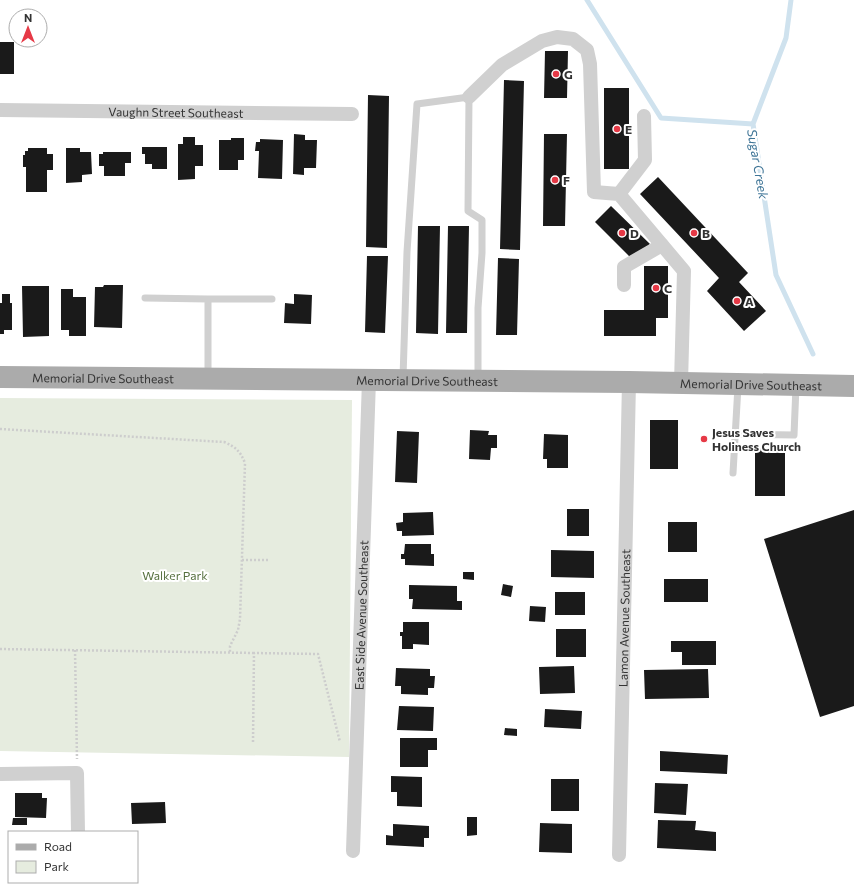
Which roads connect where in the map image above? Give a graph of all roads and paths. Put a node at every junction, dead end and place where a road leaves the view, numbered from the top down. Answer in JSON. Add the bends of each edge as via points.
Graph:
{"nodes":[{"id":1,"x":468,"y":97,"type":"junction"},
{"id":2,"x":0,"y":110,"type":"edge"},
{"id":3,"x":352,"y":114,"type":"dead end"},
{"id":4,"x":644,"y":116,"type":"dead end"},
{"id":5,"x":619,"y":194,"type":"junction"},
{"id":6,"x":662,"y":246,"type":"junction"},
{"id":7,"x":624,"y":285,"type":"dead end"},
{"id":8,"x":145,"y":298,"type":"dead end"},
{"id":9,"x":208,"y":299,"type":"junction"},
{"id":10,"x":272,"y":299,"type":"dead end"},
{"id":11,"x":0,"y":377,"type":"edge"},
{"id":12,"x":208,"y":379,"type":"junction"},
{"id":13,"x":369,"y":380,"type":"junction"},
{"id":14,"x":403,"y":380,"type":"junction"},
{"id":15,"x":478,"y":381,"type":"junction"},
{"id":16,"x":629,"y":382,"type":"junction"},
{"id":17,"x":681,"y":383,"type":"junction"},
{"id":18,"x":738,"y":384,"type":"junction"},
{"id":19,"x":796,"y":385,"type":"junction"},
{"id":20,"x":854,"y":386,"type":"edge"},
{"id":21,"x":0,"y":429,"type":"edge"},
{"id":22,"x":735,"y":434,"type":"junction"},
{"id":23,"x":733,"y":473,"type":"dead end"},
{"id":24,"x":242,"y":560,"type":"junction"},
{"id":25,"x":270,"y":560,"type":"dead end"},
{"id":26,"x":0,"y":649,"type":"edge"},
{"id":27,"x":75,"y":650,"type":"junction"},
{"id":28,"x":230,"y":652,"type":"junction"},
{"id":29,"x":254,"y":652,"type":"junction"},
{"id":30,"x":253,"y":742,"type":"dead end"},
{"id":31,"x":341,"y":743,"type":"dead end"},
{"id":32,"x":77,"y":773,"type":"junction"},
{"id":33,"x":0,"y":774,"type":"edge"},
{"id":34,"x":78,"y":831,"type":"edge"},
{"id":35,"x":353,"y":851,"type":"dead end"},
{"id":36,"x":619,"y":854,"type":"dead end"}],
"edges":[{"from":1,"to":5,"type":"street","via":[[502,65],[542,41],[558,37],[573,39],[587,50],[590,64],[594,192]]},
{"from":1,"to":14,"type":"lane","via":[[417,104],[407,252]]},
{"from":1,"to":15,"type":"lane","via":[[468,211],[482,220]]},
{"from":2,"to":3,"type":"street","name":"Vaughn Street Southeast"},
{"from":4,"to":5,"type":"street","via":[[645,160]]},
{"from":5,"to":6,"type":"street"},
{"from":6,"to":7,"type":"street","via":[[624,267]]},
{"from":6,"to":17,"type":"street","via":[[684,271]]},
{"from":8,"to":9,"type":"lane"},
{"from":9,"to":10,"type":"lane"},
{"from":9,"to":12,"type":"lane"},
{"from":11,"to":12,"type":"main road","name":"Memorial Drive Southeast"},
{"from":12,"to":13,"type":"main road","name":"Memorial Drive Southeast"},
{"from":13,"to":14,"type":"main road","name":"Memorial Drive Southeast"},
{"from":13,"to":35,"type":"street","name":"East Side Avenue Southeast"},
{"from":14,"to":15,"type":"main road","name":"Memorial Drive Southeast"},
{"from":15,"to":16,"type":"main road","name":"Memorial Drive Southeast"},
{"from":16,"to":17,"type":"main road","name":"Memorial Drive Southeast"},
{"from":16,"to":36,"type":"street","name":"Lamon Avenue Southeast"},
{"from":17,"to":18,"type":"main road","name":"Memorial Drive Southeast"},
{"from":18,"to":19,"type":"main road","name":"Memorial Drive Southeast"},
{"from":18,"to":22,"type":"lane"},
{"from":19,"to":20,"type":"main road","name":"Memorial Drive Southeast"},
{"from":19,"to":22,"type":"lane","via":[[794,435]]},
{"from":21,"to":24,"type":"path","via":[[224,442],[234,446],[241,453],[245,463]]},
{"from":22,"to":23,"type":"lane"},
{"from":24,"to":25,"type":"path"},
{"from":24,"to":28,"type":"path","via":[[240,619]]},
{"from":26,"to":27,"type":"path"},
{"from":27,"to":28,"type":"path"},
{"from":27,"to":32,"type":"path"},
{"from":28,"to":29,"type":"path"},
{"from":29,"to":30,"type":"path"},
{"from":29,"to":31,"type":"path","via":[[318,654]]},
{"from":32,"to":33,"type":"street"},
{"from":32,"to":34,"type":"street"}]}
